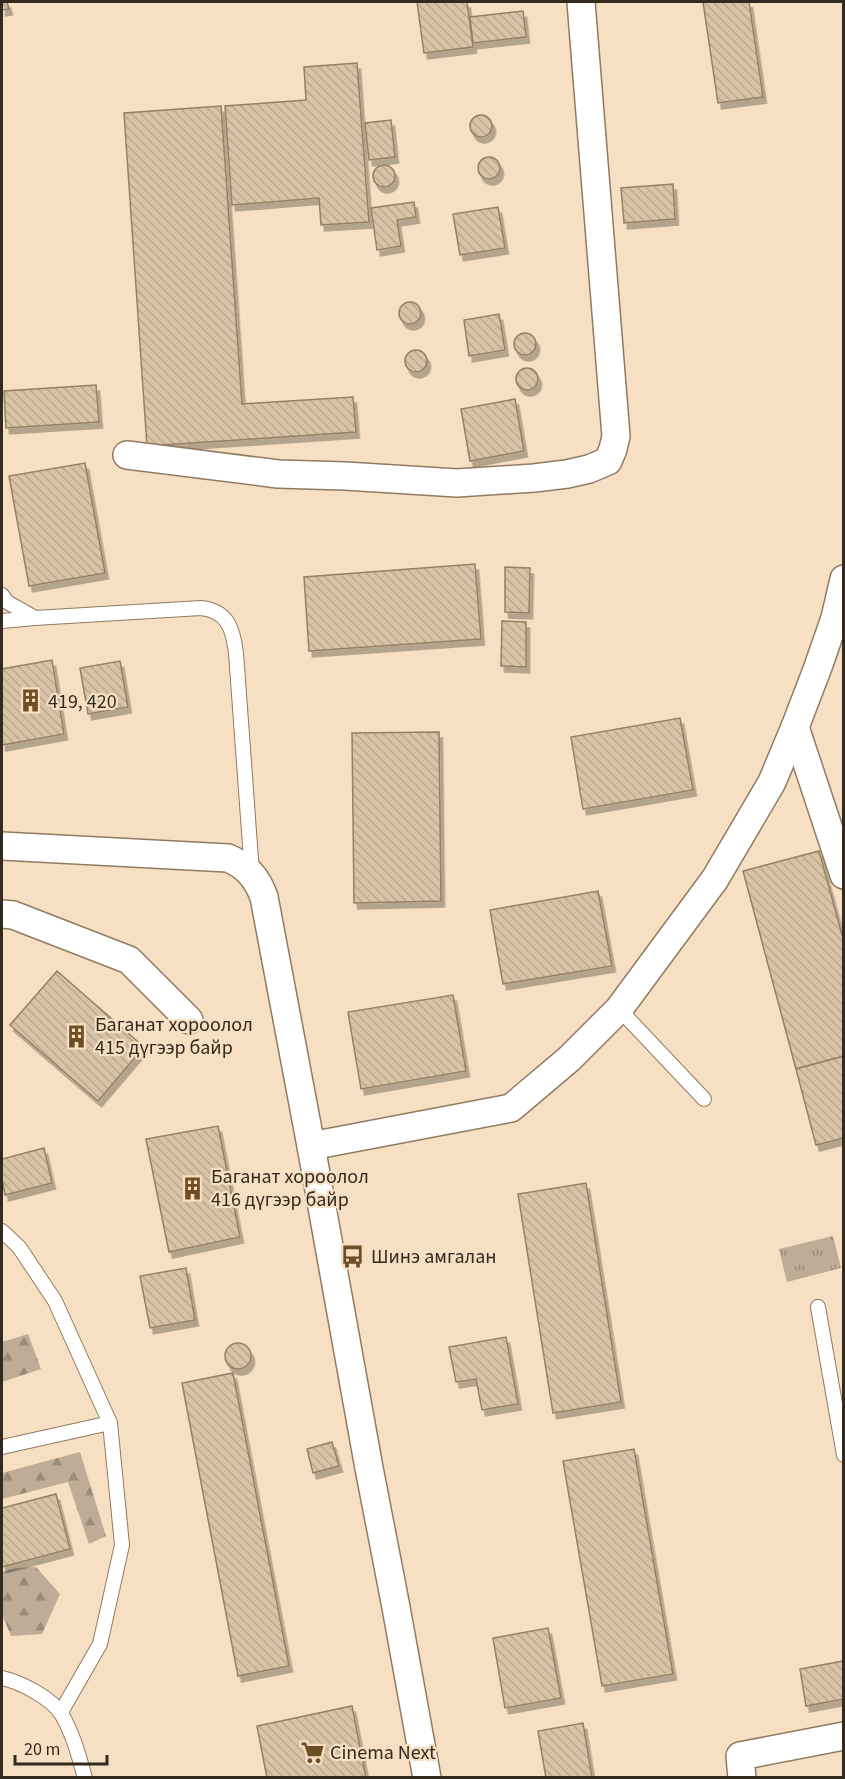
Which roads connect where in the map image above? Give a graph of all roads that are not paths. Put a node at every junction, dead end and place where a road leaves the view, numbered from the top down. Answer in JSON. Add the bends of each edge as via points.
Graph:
{"nodes":[{"id":1,"x":581,"y":2,"type":"edge"},
{"id":2,"x":127,"y":455,"type":"dead end"},
{"id":3,"x":843,"y":579,"type":"edge"},
{"id":4,"x":2,"y":595,"type":"edge"},
{"id":5,"x":34,"y":618,"type":"junction"},
{"id":6,"x":2,"y":621,"type":"edge"},
{"id":7,"x":795,"y":727,"type":"junction"},
{"id":8,"x":2,"y":846,"type":"edge"},
{"id":9,"x":252,"y":874,"type":"junction"},
{"id":10,"x":843,"y":874,"type":"edge"},
{"id":11,"x":2,"y":914,"type":"edge"},
{"id":12,"x":619,"y":1009,"type":"junction"},
{"id":13,"x":189,"y":1020,"type":"dead end"},
{"id":14,"x":704,"y":1099,"type":"dead end"},
{"id":15,"x":311,"y":1146,"type":"junction"},
{"id":16,"x":2,"y":1231,"type":"edge"},
{"id":17,"x":818,"y":1308,"type":"dead end"},
{"id":18,"x":110,"y":1423,"type":"junction"},
{"id":19,"x":2,"y":1447,"type":"edge"},
{"id":20,"x":843,"y":1455,"type":"edge"},
{"id":21,"x":2,"y":1678,"type":"edge"},
{"id":22,"x":61,"y":1712,"type":"junction"},
{"id":23,"x":843,"y":1736,"type":"edge"},
{"id":24,"x":85,"y":1778,"type":"edge"},
{"id":25,"x":427,"y":1778,"type":"edge"},
{"id":26,"x":742,"y":1778,"type":"edge"}],
"edges":[{"from":1,"to":2,"type":"street","via":[[616,435],[608,460],[567,474],[457,483],[278,474]]},
{"from":3,"to":7,"type":"street","via":[[835,618]]},
{"from":4,"to":5,"type":"lane"},
{"from":5,"to":6,"type":"lane"},
{"from":5,"to":9,"type":"lane","via":[[201,608],[218,612],[225,619],[236,653]]},
{"from":7,"to":10,"type":"street"},
{"from":7,"to":12,"type":"street","via":[[772,782],[715,879]]},
{"from":8,"to":9,"type":"street","via":[[222,857]]},
{"from":9,"to":15,"type":"street","via":[[264,897]]},
{"from":11,"to":13,"type":"street","via":[[129,960]]},
{"from":12,"to":14,"type":"lane"},
{"from":12,"to":15,"type":"street","via":[[569,1059],[511,1108]]},
{"from":15,"to":25,"type":"street"},
{"from":16,"to":18,"type":"lane","via":[[19,1247],[55,1301]]},
{"from":17,"to":20,"type":"lane"},
{"from":18,"to":19,"type":"lane"},
{"from":18,"to":22,"type":"lane","via":[[122,1545],[100,1644]]},
{"from":21,"to":22,"type":"lane","via":[[36,1691]]},
{"from":22,"to":24,"type":"lane"},
{"from":23,"to":26,"type":"street","via":[[740,1756]]}]}
